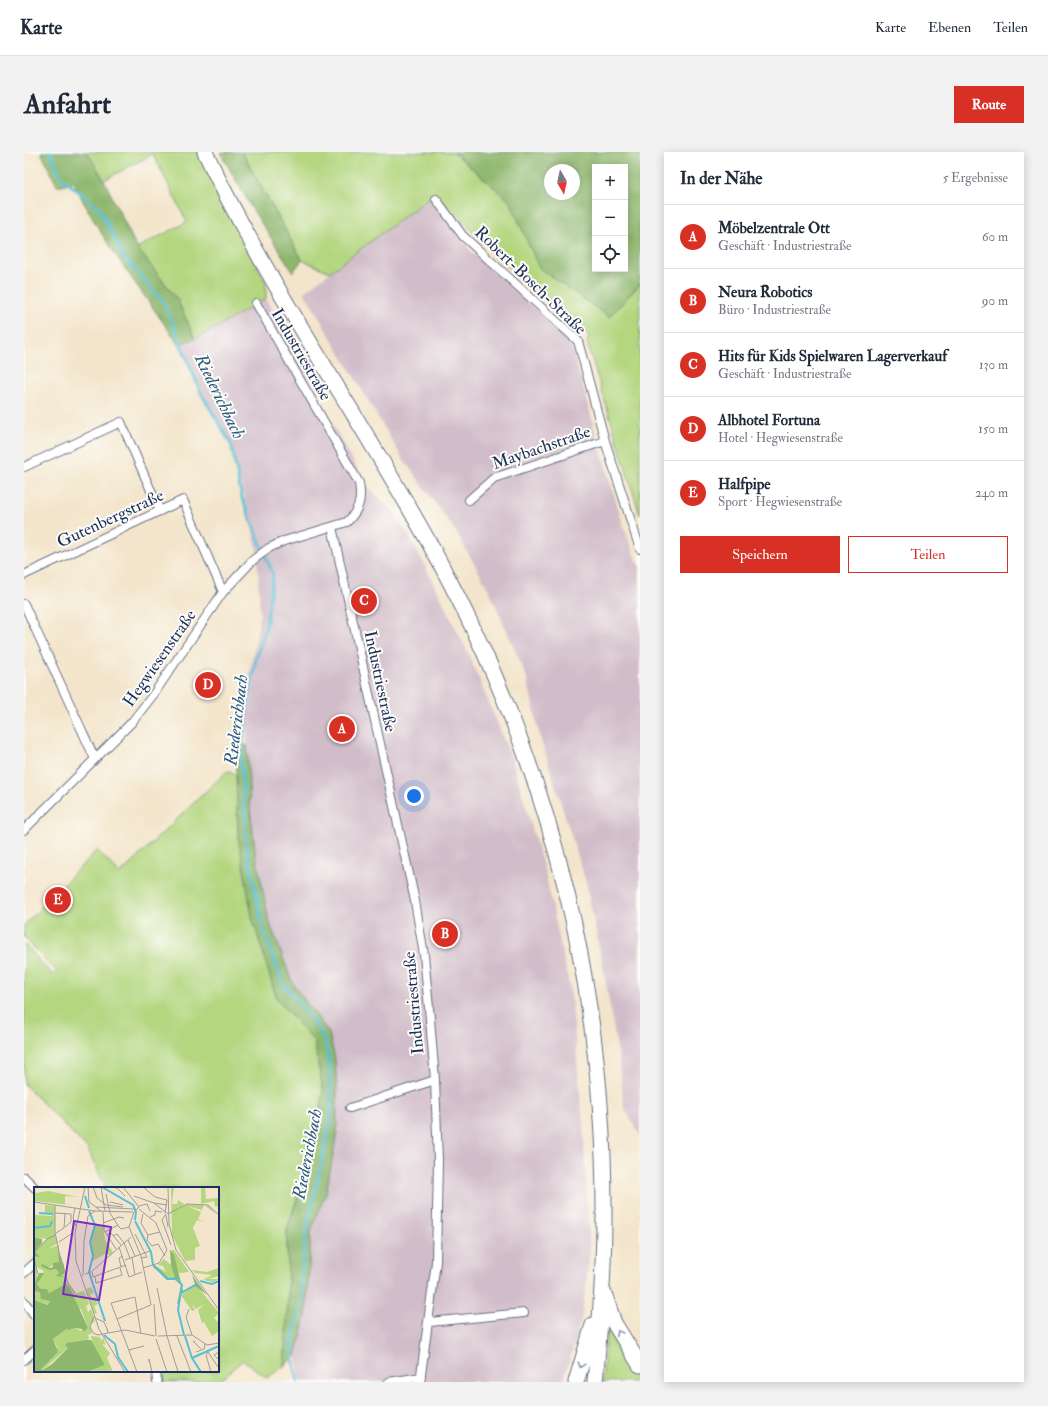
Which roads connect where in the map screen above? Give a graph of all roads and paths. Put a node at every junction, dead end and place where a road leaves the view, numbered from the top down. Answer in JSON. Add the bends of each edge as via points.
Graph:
{"nodes":[{"id":1,"x":205,"y":152,"type":"edge"},
{"id":2,"x":436,"y":199,"type":"dead end"},
{"id":3,"x":256,"y":303,"type":"dead end"},
{"id":4,"x":606,"y":441,"type":"junction"},
{"id":5,"x":24,"y":467,"type":"edge"},
{"id":6,"x":469,"y":500,"type":"dead end"},
{"id":7,"x":160,"y":511,"type":"junction"},
{"id":8,"x":332,"y":527,"type":"junction"},
{"id":9,"x":640,"y":549,"type":"edge"},
{"id":10,"x":24,"y":574,"type":"edge"},
{"id":11,"x":223,"y":592,"type":"junction"},
{"id":12,"x":24,"y":604,"type":"edge"},
{"id":13,"x":95,"y":759,"type":"junction"},
{"id":14,"x":24,"y":830,"type":"edge"},
{"id":15,"x":435,"y":1080,"type":"junction"},
{"id":16,"x":350,"y":1108,"type":"dead end"},
{"id":17,"x":24,"y":1177,"type":"edge"},
{"id":18,"x":34,"y":1187,"type":"edge"},
{"id":19,"x":34,"y":1264,"type":"edge"},
{"id":20,"x":24,"y":1273,"type":"edge"},
{"id":21,"x":602,"y":1285,"type":"junction"},
{"id":22,"x":24,"y":1301,"type":"edge"},
{"id":23,"x":601,"y":1301,"type":"junction"},
{"id":24,"x":524,"y":1313,"type":"dead end"},
{"id":25,"x":34,"y":1315,"type":"edge"},
{"id":26,"x":429,"y":1322,"type":"junction"},
{"id":27,"x":34,"y":1351,"type":"edge"},
{"id":28,"x":24,"y":1360,"type":"edge"},
{"id":29,"x":640,"y":1365,"type":"edge"},
{"id":30,"x":156,"y":1372,"type":"edge"},
{"id":31,"x":421,"y":1380,"type":"edge"},
{"id":32,"x":157,"y":1382,"type":"edge"},
{"id":33,"x":389,"y":1382,"type":"edge"},
{"id":34,"x":576,"y":1382,"type":"edge"},
{"id":35,"x":595,"y":1382,"type":"edge"}],
"edges":[{"from":1,"to":21,"type":"highway","via":[[280,291],[439,560],[488,658],[533,772],[571,904],[590,1010],[603,1156]]},
{"from":2,"to":4,"type":"street","name":"Robert-Bosch-Straße","via":[[463,236],[578,341]]},
{"from":3,"to":8,"type":"street","name":"Industriestraße","via":[[360,483],[362,495],[354,515],[347,522]]},
{"from":4,"to":6,"type":"street","name":"Maybachstraße","via":[[494,478]]},
{"from":4,"to":9,"type":"street","name":"Robert-Bosch-Straße"},
{"from":5,"to":7,"type":"street","via":[[121,422]]},
{"from":7,"to":10,"type":"street","name":"Gutenbergstraße"},
{"from":7,"to":11,"type":"street","name":"Gutenbergstraße","via":[[183,500]]},
{"from":8,"to":11,"type":"street","name":"Hegwiesenstraße","via":[[269,548],[239,573]]},
{"from":8,"to":15,"type":"street","name":"Industriestraße","via":[[420,929]]},
{"from":11,"to":13,"type":"street","name":"Hegwiesenstraße","via":[[132,722]]},
{"from":12,"to":13,"type":"street"},
{"from":13,"to":14,"type":"street","name":"Hegwiesenstraße"},
{"from":15,"to":16,"type":"street"},
{"from":15,"to":26,"type":"street","name":"Industriestraße","via":[[438,1238]]},
{"from":17,"to":18,"type":"street"},
{"from":19,"to":20,"type":"street"},
{"from":21,"to":23,"type":"highway"},
{"from":29,"to":21,"type":"highway","one_way":true,"via":[[614,1323]]},
{"from":22,"to":25,"type":"street"},
{"from":23,"to":34,"type":"highway","one_way":true},
{"from":23,"to":35,"type":"highway"},
{"from":24,"to":26,"type":"street"},
{"from":26,"to":31,"type":"street","name":"Industriestraße"},
{"from":27,"to":28,"type":"street"},
{"from":30,"to":32,"type":"street"},
{"from":31,"to":33,"type":"street","name":"Industriestraße"}]}
